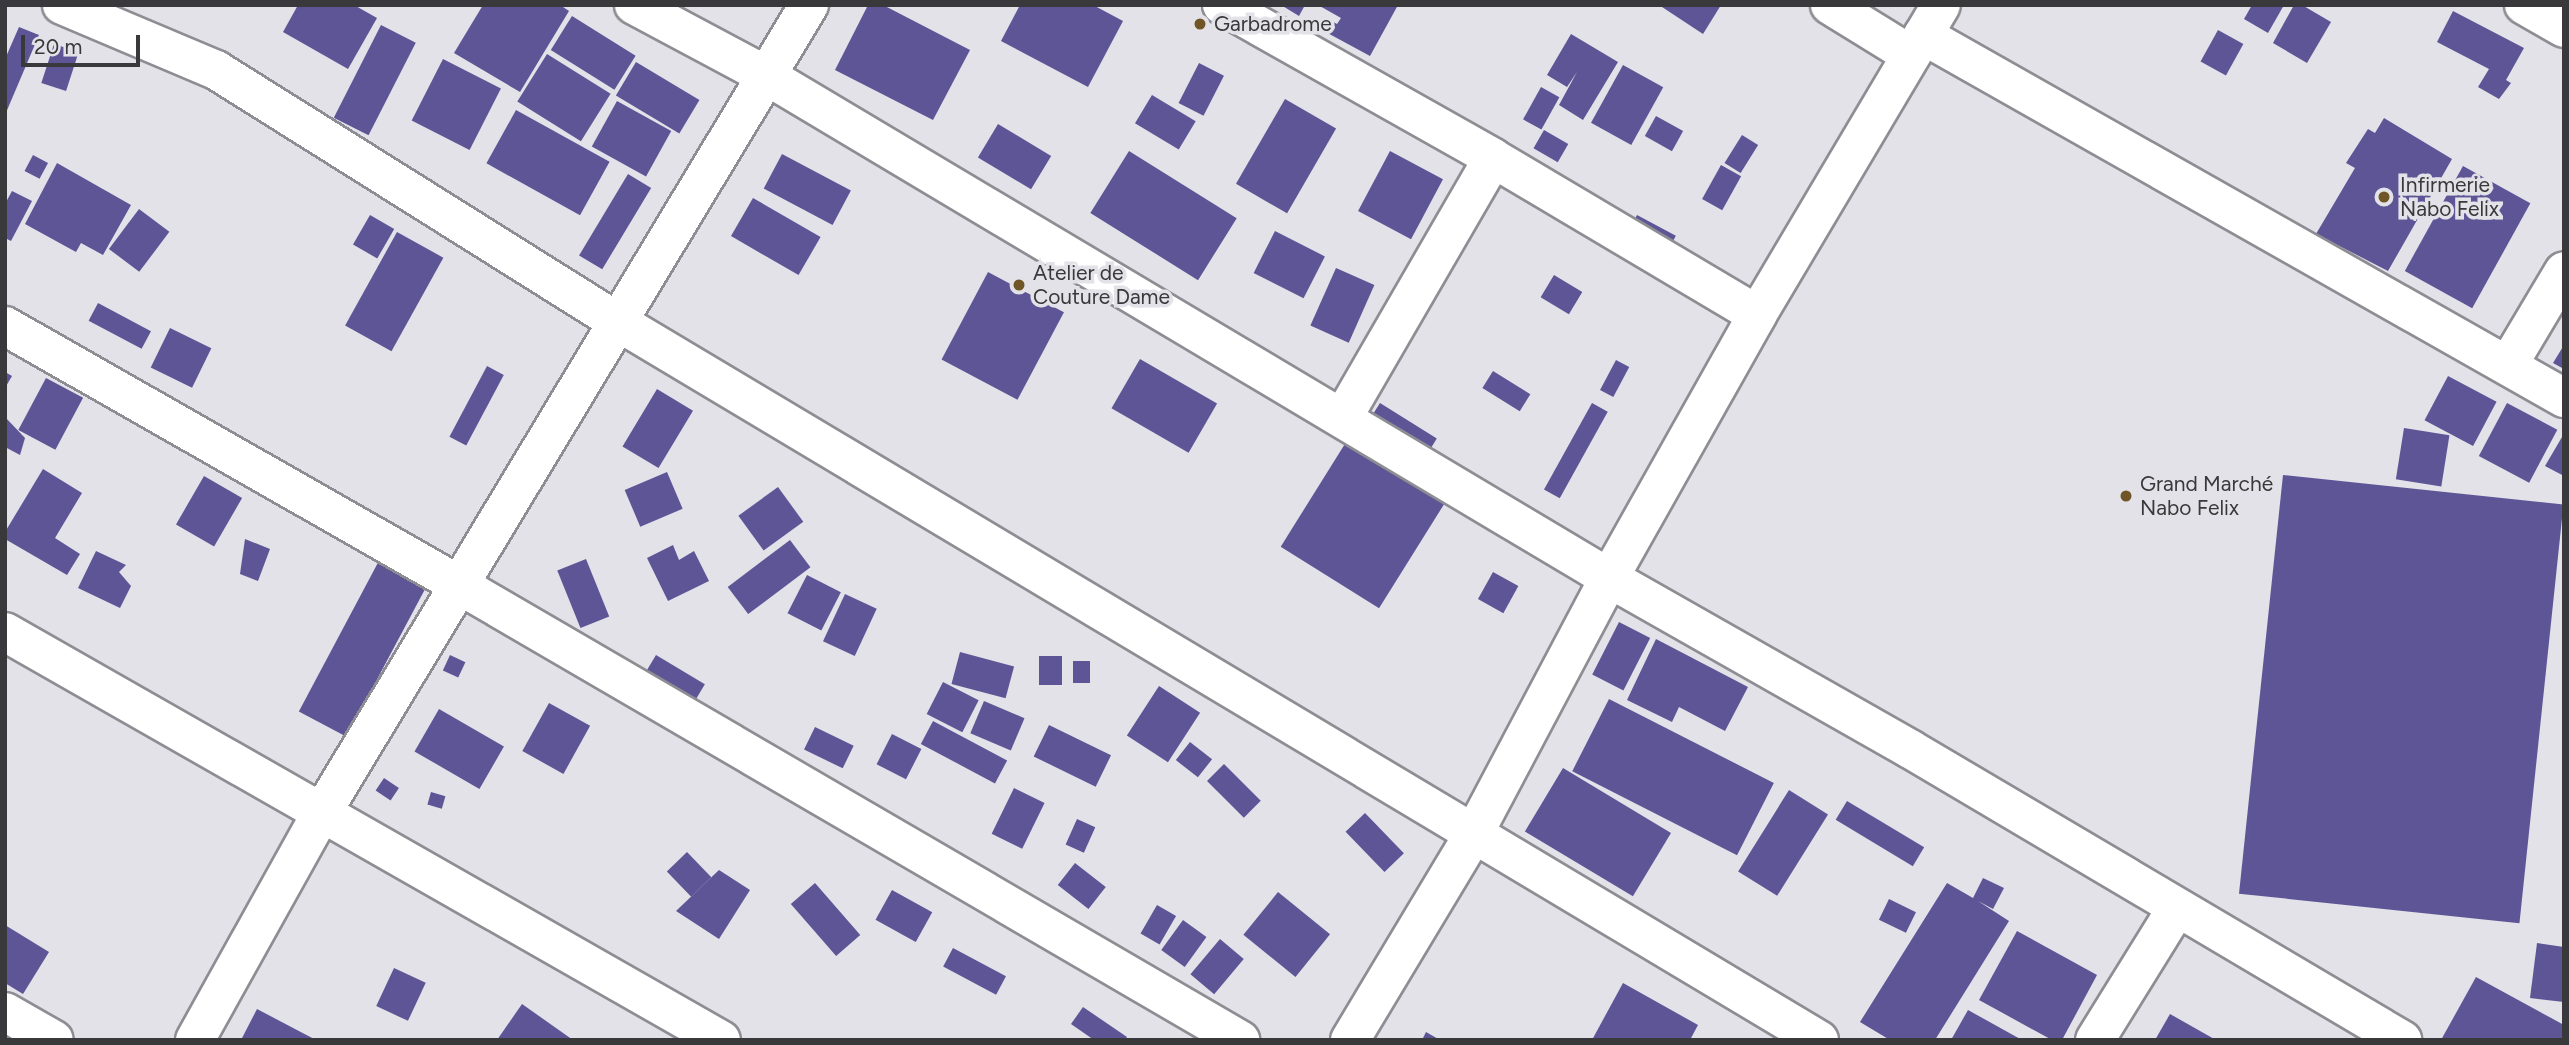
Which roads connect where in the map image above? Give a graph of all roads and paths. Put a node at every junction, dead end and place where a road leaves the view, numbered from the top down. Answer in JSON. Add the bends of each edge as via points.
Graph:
{"nodes":[{"id":1,"x":62,"y":5,"type":"edge"},
{"id":2,"x":634,"y":5,"type":"edge"},
{"id":3,"x":809,"y":5,"type":"edge"},
{"id":4,"x":1222,"y":5,"type":"edge"},
{"id":5,"x":1829,"y":5,"type":"edge"},
{"id":6,"x":2524,"y":5,"type":"edge"},
{"id":7,"x":2564,"y":28,"type":"edge"},
{"id":8,"x":1925,"y":32,"type":"edge"},
{"id":9,"x":767,"y":76,"type":"junction"},
{"id":10,"x":1493,"y":158,"type":"junction"},
{"id":11,"x":2564,"y":271,"type":"edge"},
{"id":12,"x":1758,"y":315,"type":"junction"},
{"id":13,"x":620,"y":323,"type":"junction"},
{"id":14,"x":5,"y":326,"type":"edge"},
{"id":15,"x":2508,"y":365,"type":"junction"},
{"id":16,"x":2564,"y":398,"type":"edge"},
{"id":17,"x":1343,"y":417,"type":"junction"},
{"id":18,"x":1609,"y":579,"type":"junction"},
{"id":19,"x":461,"y":586,"type":"junction"},
{"id":20,"x":5,"y":632,"type":"edge"},
{"id":21,"x":321,"y":814,"type":"junction"},
{"id":22,"x":1473,"y":835,"type":"junction"},
{"id":23,"x":2177,"y":908,"type":"junction"},
{"id":24,"x":5,"y":1012,"type":"edge"},
{"id":25,"x":54,"y":1040,"type":"edge"},
{"id":26,"x":195,"y":1040,"type":"edge"},
{"id":27,"x":721,"y":1040,"type":"edge"},
{"id":28,"x":1240,"y":1040,"type":"edge"},
{"id":29,"x":1350,"y":1040,"type":"edge"},
{"id":30,"x":1819,"y":1040,"type":"edge"},
{"id":31,"x":2095,"y":1040,"type":"edge"},
{"id":32,"x":2402,"y":1040,"type":"edge"}],
"edges":[{"from":1,"to":13,"type":"street","via":[[216,70]]},
{"from":2,"to":9,"type":"street"},
{"from":3,"to":9,"type":"street"},
{"from":4,"to":10,"type":"street"},
{"from":5,"to":8,"type":"street"},
{"from":6,"to":7,"type":"street"},
{"from":8,"to":12,"type":"street"},
{"from":8,"to":15,"type":"street"},
{"from":9,"to":13,"type":"street"},
{"from":9,"to":17,"type":"street"},
{"from":10,"to":12,"type":"street"},
{"from":10,"to":17,"type":"street"},
{"from":11,"to":15,"type":"street"},
{"from":12,"to":18,"type":"street"},
{"from":13,"to":19,"type":"street"},
{"from":13,"to":22,"type":"street"},
{"from":14,"to":19,"type":"street"},
{"from":15,"to":16,"type":"street"},
{"from":17,"to":18,"type":"street"},
{"from":18,"to":22,"type":"street"},
{"from":18,"to":23,"type":"street","via":[[1910,749]]},
{"from":19,"to":21,"type":"street"},
{"from":19,"to":28,"type":"street"},
{"from":20,"to":21,"type":"street"},
{"from":21,"to":26,"type":"street"},
{"from":21,"to":27,"type":"street"},
{"from":22,"to":29,"type":"street"},
{"from":22,"to":30,"type":"street"},
{"from":23,"to":31,"type":"street"},
{"from":23,"to":32,"type":"street"},
{"from":24,"to":25,"type":"street"}]}
